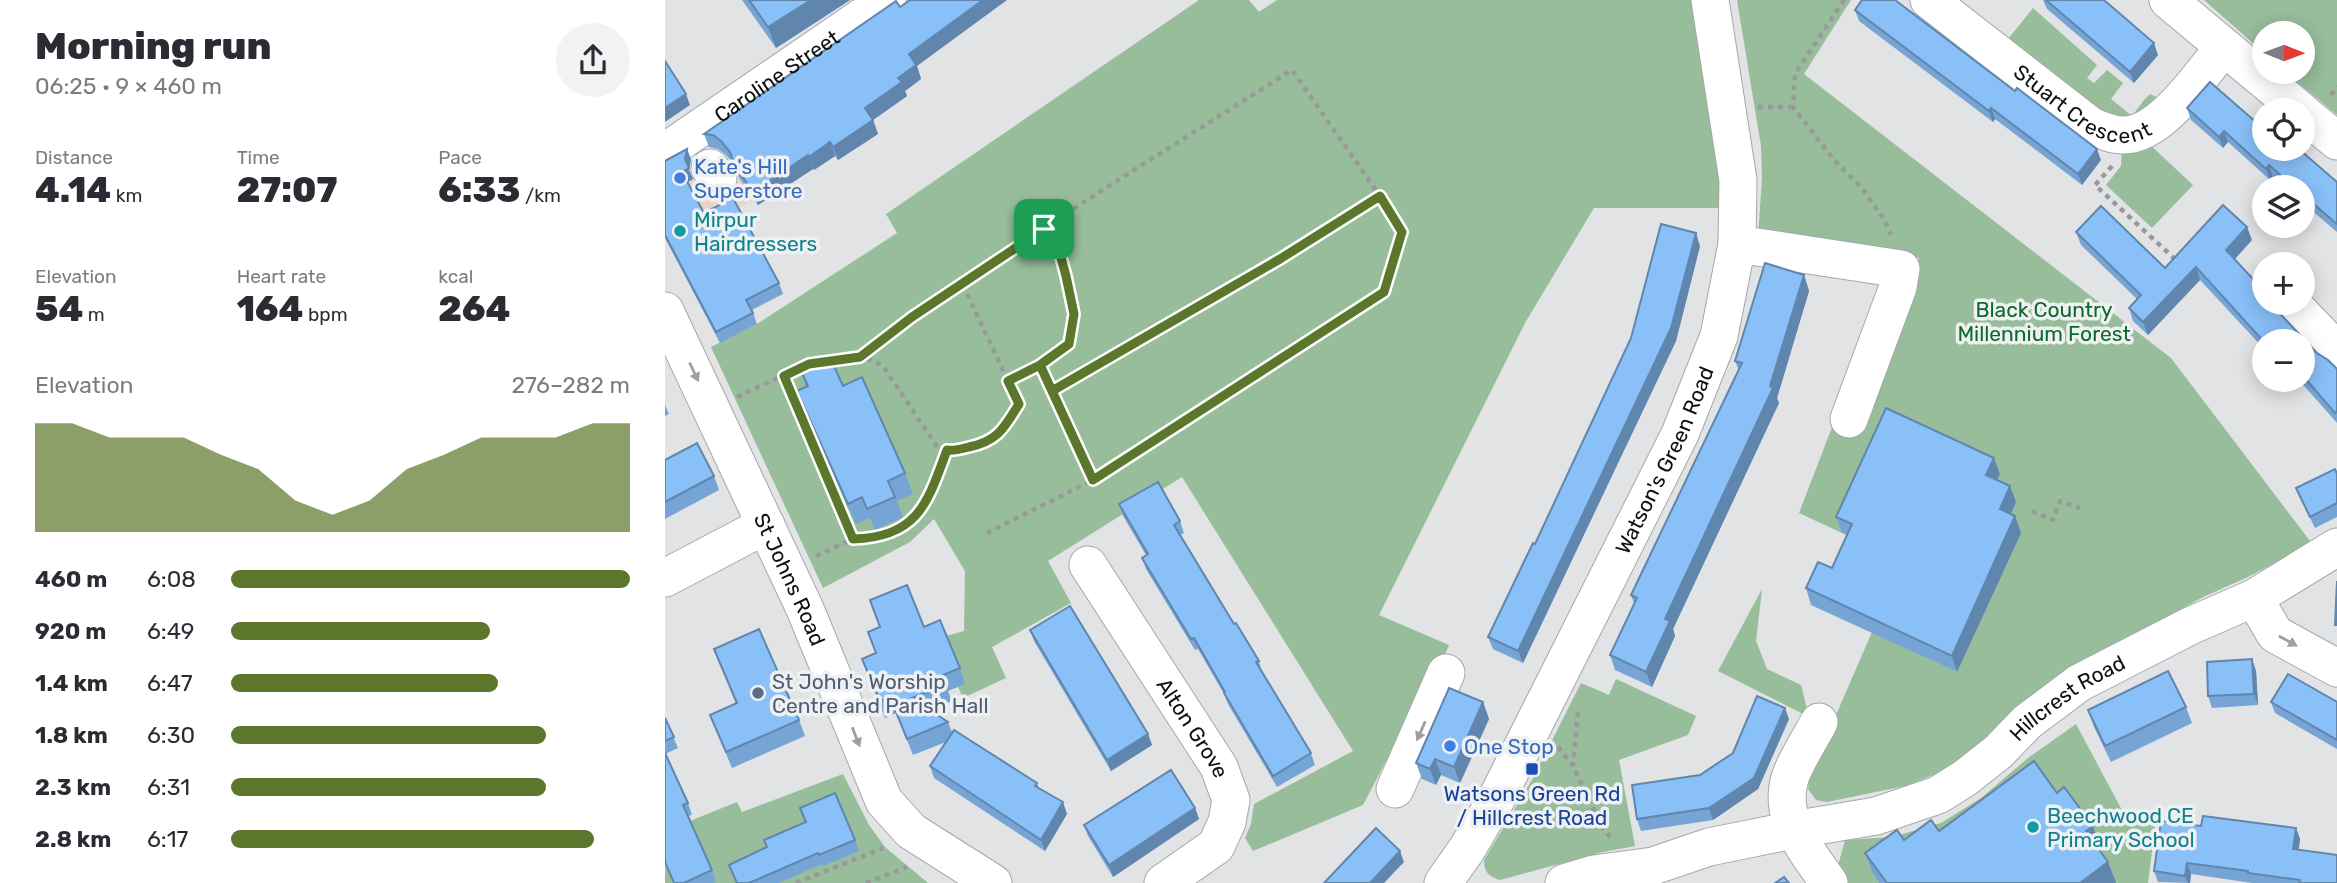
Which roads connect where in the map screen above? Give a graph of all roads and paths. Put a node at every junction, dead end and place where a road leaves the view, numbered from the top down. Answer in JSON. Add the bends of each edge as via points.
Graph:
{"nodes":[{"id":1,"x":887,"y":0,"type":"edge"},
{"id":2,"x":1710,"y":0,"type":"edge"},
{"id":3,"x":1844,"y":0,"type":"edge"},
{"id":4,"x":1930,"y":0,"type":"edge"},
{"id":5,"x":2168,"y":0,"type":"edge"},
{"id":6,"x":2224,"y":47,"type":"junction"},
{"id":7,"x":2286,"y":98,"type":"edge"},
{"id":8,"x":1756,"y":107,"type":"dead end"},
{"id":9,"x":1793,"y":107,"type":"junction"},
{"id":10,"x":2315,"y":122,"type":"edge"},
{"id":11,"x":2337,"y":141,"type":"edge"},
{"id":12,"x":2113,"y":153,"type":"dead end"},
{"id":13,"x":696,"y":157,"type":"edge"},
{"id":14,"x":1380,"y":196,"type":"junction"},
{"id":15,"x":1044,"y":229,"type":"junction"},
{"id":16,"x":1737,"y":244,"type":"junction"},
{"id":17,"x":2178,"y":263,"type":"edge"},
{"id":18,"x":1901,"y":269,"type":"junction"},
{"id":19,"x":963,"y":285,"type":"junction"},
{"id":20,"x":665,"y":311,"type":"edge"},
{"id":21,"x":2302,"y":315,"type":"edge"},
{"id":22,"x":2337,"y":351,"type":"edge"},
{"id":23,"x":860,"y":357,"type":"junction"},
{"id":24,"x":819,"y":363,"type":"edge"},
{"id":25,"x":809,"y":364,"type":"edge"},
{"id":26,"x":1040,"y":365,"type":"junction"},
{"id":27,"x":784,"y":376,"type":"junction"},
{"id":28,"x":1008,"y":381,"type":"junction"},
{"id":29,"x":1052,"y":391,"type":"junction"},
{"id":30,"x":735,"y":398,"type":"dead end"},
{"id":31,"x":1849,"y":419,"type":"dead end"},
{"id":32,"x":947,"y":450,"type":"junction"},
{"id":33,"x":1093,"y":480,"type":"junction"},
{"id":34,"x":2080,"y":508,"type":"dead end"},
{"id":35,"x":2032,"y":511,"type":"dead end"},
{"id":36,"x":766,"y":525,"type":"junction"},
{"id":37,"x":987,"y":533,"type":"dead end"},
{"id":38,"x":853,"y":539,"type":"junction"},
{"id":39,"x":2337,"y":547,"type":"edge"},
{"id":40,"x":810,"y":558,"type":"dead end"},
{"id":41,"x":1088,"y":565,"type":"dead end"},
{"id":42,"x":665,"y":578,"type":"edge"},
{"id":43,"x":2255,"y":598,"type":"junction"},
{"id":44,"x":2337,"y":668,"type":"edge"},
{"id":45,"x":1446,"y":673,"type":"dead end"},
{"id":46,"x":1578,"y":710,"type":"dead end"},
{"id":47,"x":1819,"y":722,"type":"dead end"},
{"id":48,"x":1553,"y":741,"type":"dead end"},
{"id":49,"x":1573,"y":766,"type":"junction"},
{"id":50,"x":1395,"y":789,"type":"dead end"},
{"id":51,"x":1793,"y":830,"type":"junction"},
{"id":52,"x":1613,"y":841,"type":"dead end"},
{"id":53,"x":887,"y":846,"type":"dead end"},
{"id":54,"x":792,"y":881,"type":"edge"},
{"id":55,"x":993,"y":883,"type":"edge"},
{"id":56,"x":1163,"y":883,"type":"edge"},
{"id":57,"x":1443,"y":883,"type":"edge"},
{"id":58,"x":1564,"y":883,"type":"edge"},
{"id":59,"x":1829,"y":883,"type":"edge"}],
"edges":[{"from":1,"to":13,"type":"street","name":"Caroline Street"},
{"from":2,"to":16,"type":"street","name":"Watson's Green Road","via":[[1738,180]]},
{"from":3,"to":9,"type":"path","via":[[1795,74]]},
{"from":4,"to":6,"type":"street","name":"Stuart Crescent","via":[[2091,126],[2117,135],[2149,128],[2163,118]]},
{"from":5,"to":6,"type":"street"},
{"from":6,"to":7,"type":"street"},
{"from":8,"to":9,"type":"path"},
{"from":9,"to":18,"type":"path","via":[[1883,218],[1897,246]]},
{"from":10,"to":11,"type":"street"},
{"from":12,"to":17,"type":"path","via":[[2113,166],[2095,185]]},
{"from":14,"to":15,"type":"path","via":[[1292,70]]},
{"from":14,"to":29,"type":"path"},
{"from":14,"to":33,"type":"path","via":[[1402,232],[1384,292]]},
{"from":15,"to":19,"type":"path"},
{"from":15,"to":26,"type":"path","via":[[1060,254],[1074,314],[1069,344]]},
{"from":16,"to":18,"type":"street"},
{"from":16,"to":57,"type":"street","name":"Watson's Green Road","via":[[1719,337],[1680,434],[1498,796]]},
{"from":18,"to":31,"type":"street"},
{"from":19,"to":23,"type":"path"},
{"from":19,"to":28,"type":"path"},
{"from":20,"to":36,"type":"street","name":"St Johns Road","one_way":true},
{"from":21,"to":22,"type":"street"},
{"from":23,"to":24,"type":"path"},
{"from":23,"to":32,"type":"path","via":[[883,366],[938,448]]},
{"from":25,"to":27,"type":"path"},
{"from":26,"to":28,"type":"path"},
{"from":26,"to":29,"type":"path"},
{"from":27,"to":30,"type":"path"},
{"from":27,"to":38,"type":"path"},
{"from":28,"to":32,"type":"path","via":[[1019,404],[1002,432],[985,444]]},
{"from":29,"to":33,"type":"path"},
{"from":32,"to":38,"type":"path","via":[[930,497],[905,526],[889,535]]},
{"from":33,"to":37,"type":"path"},
{"from":34,"to":35,"type":"path","via":[[2060,501],[2053,520]]},
{"from":36,"to":42,"type":"street"},
{"from":36,"to":55,"type":"street","name":"St Johns Road","one_way":true,"via":[[884,801],[911,831]]},
{"from":38,"to":40,"type":"path"},
{"from":39,"to":43,"type":"street","name":"Hillcrest Road"},
{"from":41,"to":56,"type":"street","name":"Alton Grove","via":[[1219,767],[1231,800],[1216,846]]},
{"from":43,"to":44,"type":"street","one_way":true,"via":[[2275,634]]},
{"from":43,"to":51,"type":"street","name":"Hillcrest Road","via":[[2079,683],[2027,722],[1998,752],[1938,795],[1877,816]]},
{"from":45,"to":50,"type":"street","one_way":true},
{"from":46,"to":49,"type":"path"},
{"from":47,"to":51,"type":"street","via":[[1791,776],[1788,807]]},
{"from":48,"to":49,"type":"path"},
{"from":49,"to":52,"type":"path","via":[[1601,826]]},
{"from":51,"to":58,"type":"street","name":"Hillcrest Road","via":[[1709,847],[1653,866]]},
{"from":51,"to":59,"type":"street"},
{"from":53,"to":54,"type":"path"}]}
